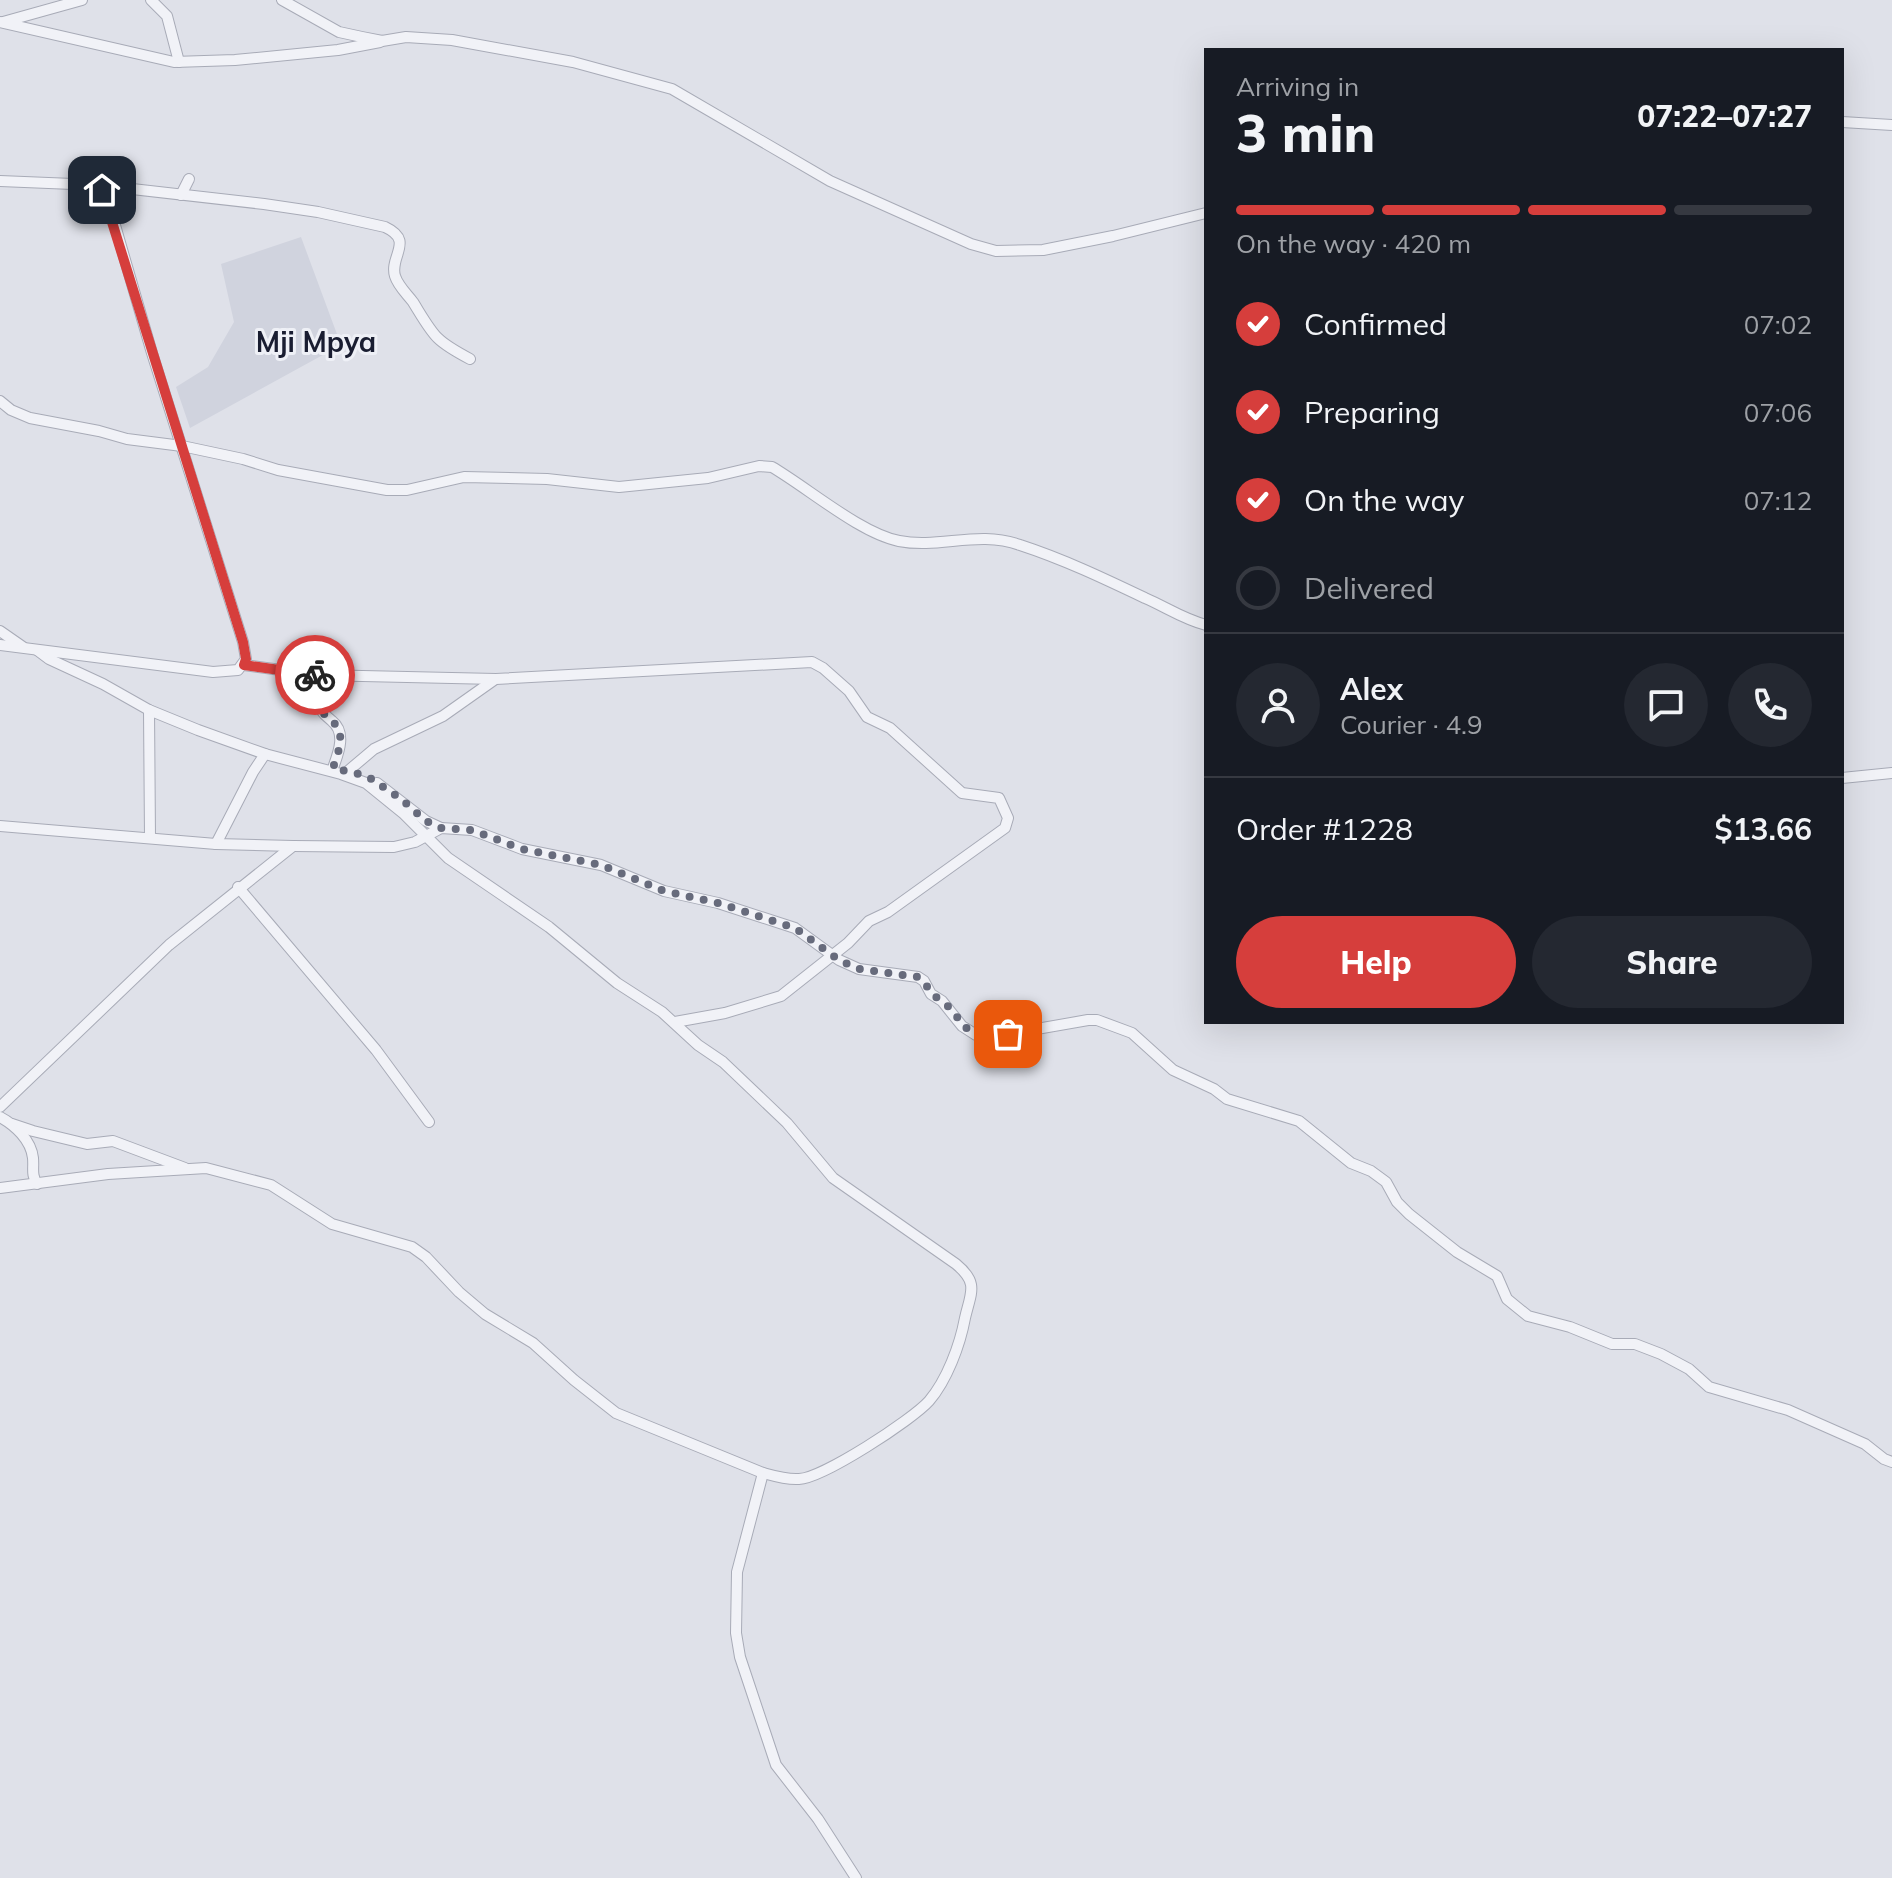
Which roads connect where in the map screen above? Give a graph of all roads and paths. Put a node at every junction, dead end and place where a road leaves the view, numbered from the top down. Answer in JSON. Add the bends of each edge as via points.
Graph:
{"nodes":[{"id":1,"x":82,"y":0,"type":"edge"},
{"id":2,"x":151,"y":0,"type":"edge"},
{"id":3,"x":282,"y":0,"type":"edge"},
{"id":4,"x":382,"y":41,"type":"junction"},
{"id":5,"x":179,"y":62,"type":"junction"},
{"id":6,"x":1844,"y":122,"type":"edge"},
{"id":7,"x":1892,"y":125,"type":"edge"},
{"id":8,"x":189,"y":179,"type":"dead end"},
{"id":9,"x":0,"y":181,"type":"edge"},
{"id":10,"x":97,"y":185,"type":"junction"},
{"id":11,"x":118,"y":188,"type":"junction"},
{"id":12,"x":181,"y":195,"type":"junction"},
{"id":13,"x":110,"y":208,"type":"junction"},
{"id":14,"x":1204,"y":213,"type":"edge"},
{"id":15,"x":470,"y":359,"type":"dead end"},
{"id":16,"x":0,"y":401,"type":"edge"},
{"id":17,"x":182,"y":446,"type":"junction"},
{"id":18,"x":1204,"y":624,"type":"edge"},
{"id":19,"x":0,"y":631,"type":"edge"},
{"id":20,"x":0,"y":645,"type":"edge"},
{"id":21,"x":25,"y":648,"type":"junction"},
{"id":22,"x":37,"y":650,"type":"junction"},
{"id":23,"x":244,"y":665,"type":"junction"},
{"id":24,"x":318,"y":675,"type":"junction"},
{"id":25,"x":496,"y":679,"type":"junction"},
{"id":26,"x":149,"y":710,"type":"junction"},
{"id":27,"x":265,"y":754,"type":"junction"},
{"id":28,"x":314,"y":767,"type":"junction"},
{"id":29,"x":333,"y":768,"type":"junction"},
{"id":30,"x":348,"y":771,"type":"junction"},
{"id":31,"x":1892,"y":773,"type":"edge"},
{"id":32,"x":1844,"y":778,"type":"edge"},
{"id":33,"x":0,"y":826,"type":"edge"},
{"id":34,"x":441,"y":828,"type":"junction"},
{"id":35,"x":150,"y":837,"type":"junction"},
{"id":36,"x":426,"y":837,"type":"junction"},
{"id":37,"x":216,"y":844,"type":"junction"},
{"id":38,"x":293,"y":846,"type":"junction"},
{"id":39,"x":238,"y":887,"type":"junction"},
{"id":40,"x":833,"y":955,"type":"junction"},
{"id":41,"x":675,"y":1022,"type":"junction"},
{"id":42,"x":0,"y":1107,"type":"edge"},
{"id":43,"x":0,"y":1117,"type":"edge"},
{"id":44,"x":429,"y":1122,"type":"dead end"},
{"id":45,"x":12,"y":1124,"type":"junction"},
{"id":46,"x":185,"y":1168,"type":"junction"},
{"id":47,"x":37,"y":1184,"type":"junction"},
{"id":48,"x":0,"y":1188,"type":"edge"},
{"id":49,"x":1892,"y":1462,"type":"edge"},
{"id":50,"x":763,"y":1473,"type":"junction"},
{"id":51,"x":856,"y":1878,"type":"edge"}],
"edges":[{"from":1,"to":5,"type":"street","via":[[0,22]]},
{"from":2,"to":5,"type":"street","via":[[167,16]]},
{"from":3,"to":4,"type":"street","via":[[339,32]]},
{"from":4,"to":5,"type":"street","via":[[289,55]]},
{"from":4,"to":14,"type":"street","via":[[452,40],[573,62],[672,89],[830,181],[996,251],[1043,250]]},
{"from":6,"to":7,"type":"street"},
{"from":8,"to":12,"type":"street"},
{"from":9,"to":10,"type":"street"},
{"from":10,"to":11,"type":"street"},
{"from":10,"to":13,"type":"street"},
{"from":11,"to":12,"type":"street"},
{"from":11,"to":13,"type":"street"},
{"from":12,"to":15,"type":"street","via":[[318,212],[392,230],[401,249],[394,265],[398,281],[434,336]]},
{"from":13,"to":17,"type":"street"},
{"from":16,"to":17,"type":"street","via":[[30,418]]},
{"from":17,"to":18,"type":"street","via":[[387,490],[464,477],[619,487],[772,467],[895,541],[996,537],[1067,561]]},
{"from":17,"to":23,"type":"street","via":[[243,642]]},
{"from":19,"to":21,"type":"street"},
{"from":20,"to":21,"type":"street"},
{"from":21,"to":22,"type":"street"},
{"from":22,"to":23,"type":"street","via":[[213,672]]},
{"from":22,"to":26,"type":"street"},
{"from":23,"to":24,"type":"street"},
{"from":24,"to":25,"type":"street"},
{"from":24,"to":29,"type":"street","via":[[321,710],[340,734]]},
{"from":25,"to":30,"type":"street","via":[[443,716],[374,749]]},
{"from":25,"to":40,"type":"street","via":[[812,662],[849,691],[867,717],[890,728],[954,788],[999,798],[1008,818],[1005,828],[869,921]]},
{"from":26,"to":27,"type":"street"},
{"from":26,"to":35,"type":"street"},
{"from":27,"to":28,"type":"street"},
{"from":27,"to":37,"type":"street"},
{"from":28,"to":29,"type":"street"},
{"from":28,"to":36,"type":"street","via":[[366,783]]},
{"from":29,"to":30,"type":"street"},
{"from":30,"to":34,"type":"street","via":[[367,776]]},
{"from":31,"to":32,"type":"street"},
{"from":33,"to":35,"type":"street"},
{"from":34,"to":36,"type":"street"},
{"from":34,"to":40,"type":"street","via":[[479,831],[522,849],[601,865],[664,891],[795,928]]},
{"from":35,"to":37,"type":"street"},
{"from":36,"to":38,"type":"street","via":[[394,847]]},
{"from":36,"to":41,"type":"street"},
{"from":37,"to":38,"type":"street"},
{"from":38,"to":39,"type":"street"},
{"from":39,"to":42,"type":"street","via":[[169,945]]},
{"from":39,"to":44,"type":"street","via":[[388,1065]]},
{"from":40,"to":41,"type":"street","via":[[781,996]]},
{"from":40,"to":49,"type":"street","via":[[867,972],[918,977],[976,1035],[1097,1020],[1132,1033],[1173,1070],[1227,1099],[1299,1121],[1351,1163],[1371,1171],[1409,1214],[1497,1276],[1507,1299],[1528,1316],[1661,1354],[1709,1387],[1788,1410],[1865,1444]]},
{"from":41,"to":50,"type":"street","via":[[741,1077],[833,1178],[956,1264],[973,1283],[962,1334],[940,1385],[917,1412],[811,1477]]},
{"from":43,"to":45,"type":"street"},
{"from":45,"to":46,"type":"street","via":[[87,1144],[115,1142]]},
{"from":45,"to":47,"type":"street","via":[[30,1148]]},
{"from":46,"to":47,"type":"street"},
{"from":46,"to":50,"type":"street","via":[[206,1168],[271,1185],[332,1224],[412,1247],[485,1314],[533,1343],[616,1413]]},
{"from":47,"to":48,"type":"street"},
{"from":50,"to":51,"type":"street","via":[[737,1572],[740,1657],[776,1765]]}]}
